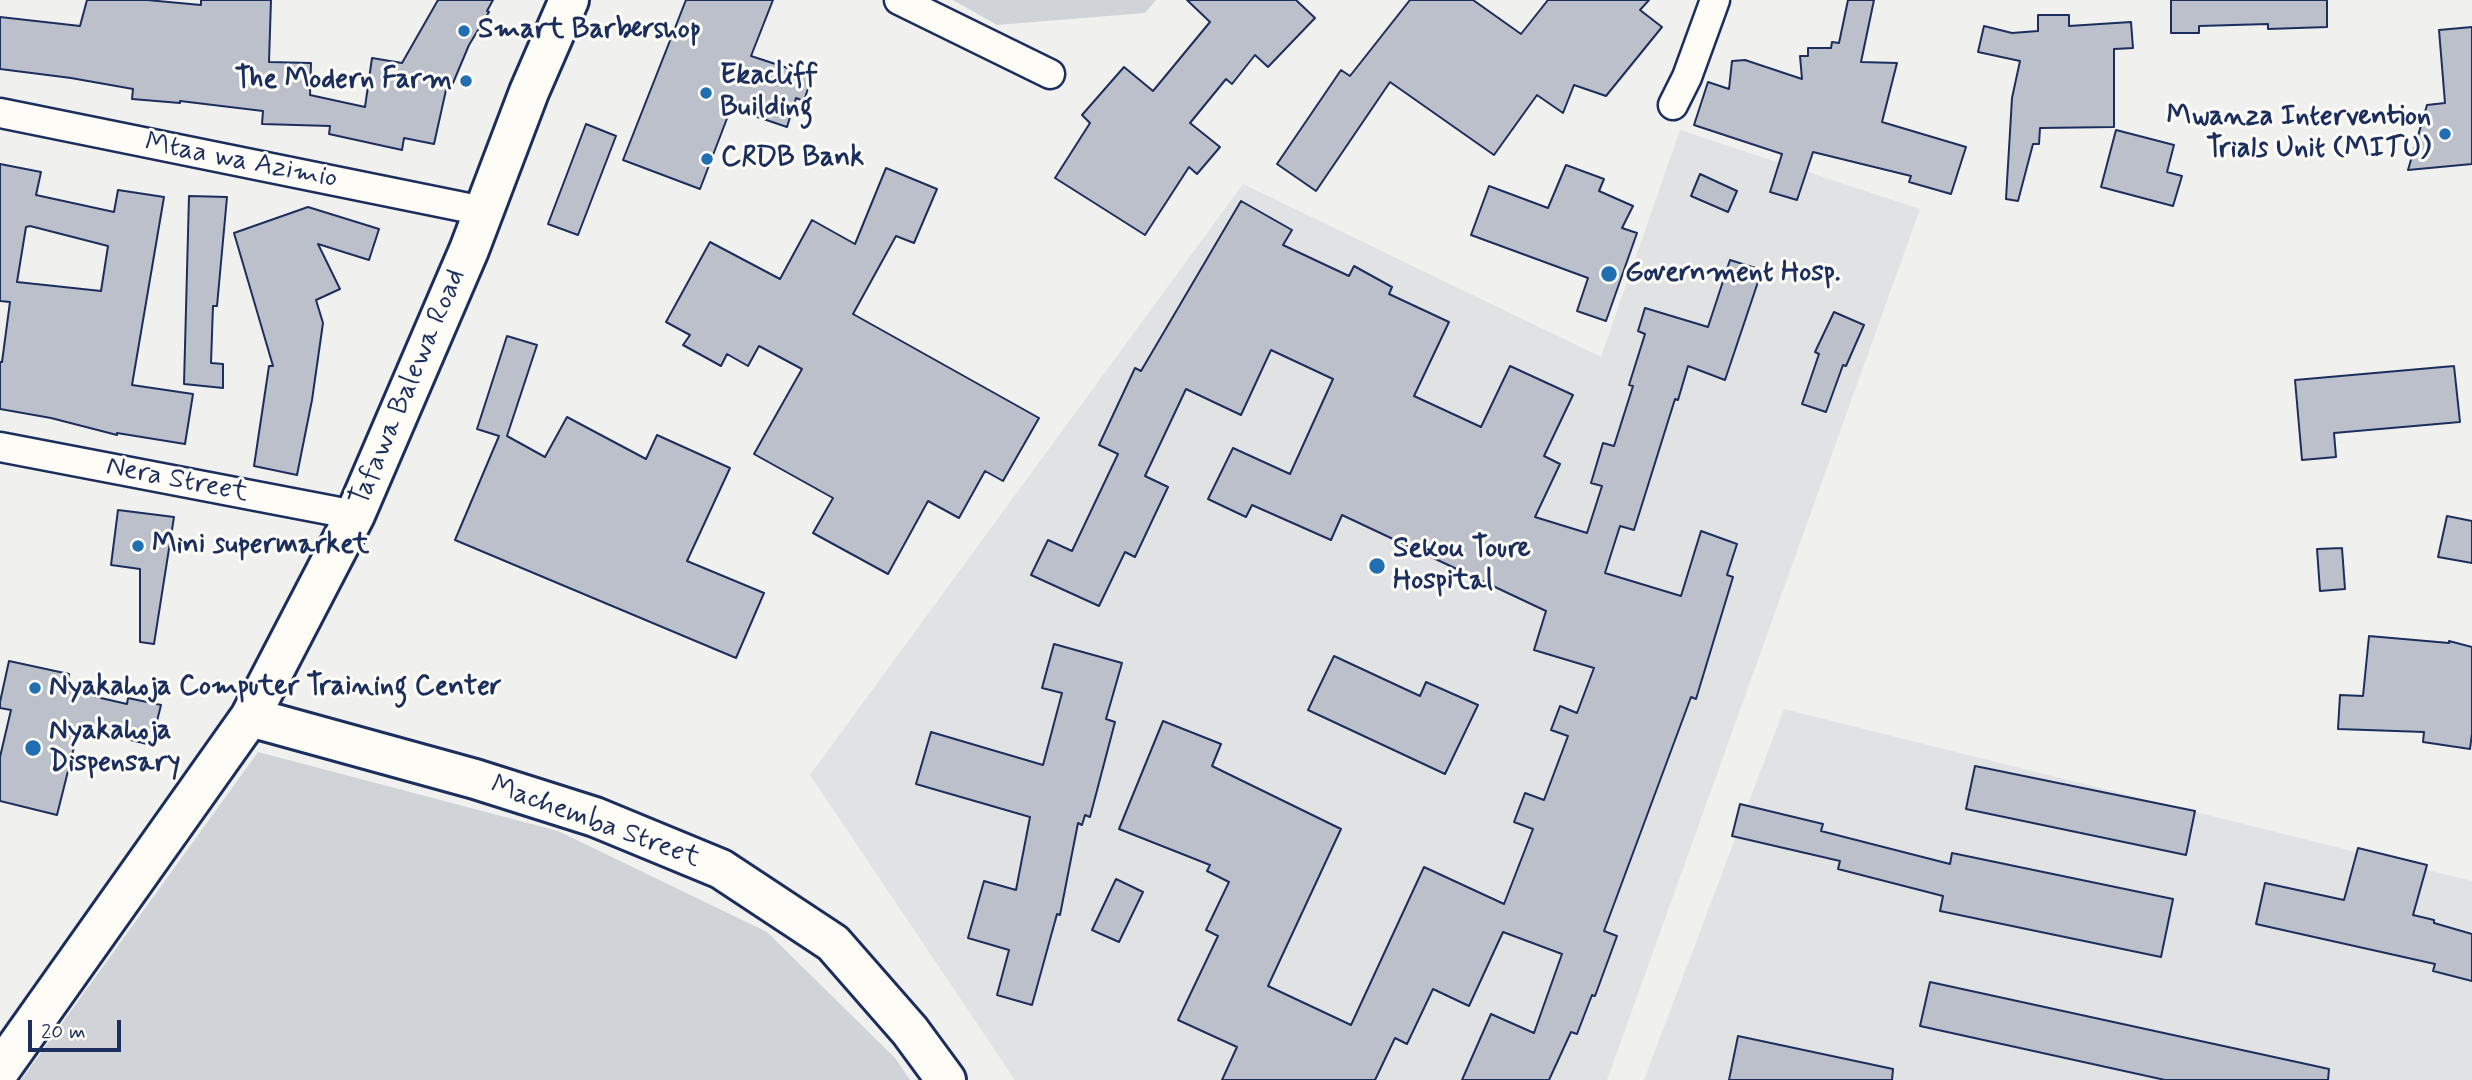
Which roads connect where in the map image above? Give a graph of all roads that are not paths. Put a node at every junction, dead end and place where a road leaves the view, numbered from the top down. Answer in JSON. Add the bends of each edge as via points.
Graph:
{"nodes":[{"id":1,"x":569,"y":0,"type":"edge"},
{"id":2,"x":898,"y":0,"type":"edge"},
{"id":3,"x":1715,"y":0,"type":"edge"},
{"id":4,"x":1050,"y":74,"type":"dead end"},
{"id":5,"x":1673,"y":105,"type":"dead end"},
{"id":6,"x":0,"y":113,"type":"edge"},
{"id":7,"x":483,"y":211,"type":"junction"},
{"id":8,"x":0,"y":447,"type":"edge"},
{"id":9,"x":355,"y":515,"type":"junction"},
{"id":10,"x":250,"y":717,"type":"junction"},
{"id":11,"x":0,"y":1070,"type":"edge"},
{"id":12,"x":946,"y":1080,"type":"edge"}],
"edges":[{"from":1,"to":7,"type":"main road","name":"Tafawa Balewa Road"},
{"from":2,"to":4,"type":"street"},
{"from":3,"to":5,"type":"street"},
{"from":6,"to":7,"type":"street","name":"Mtaa wa Azimio"},
{"from":7,"to":9,"type":"main road","name":"Tafawa Balewa Road"},
{"from":8,"to":9,"type":"street","name":"Nera Street"},
{"from":9,"to":10,"type":"main road","name":"Tafawa Balewa Road"},
{"from":10,"to":11,"type":"main road","name":"Tafawa Balewa Road"},
{"from":10,"to":12,"type":"main road","name":"Machemba Street","via":[[595,817],[721,869],[833,943]]}]}
